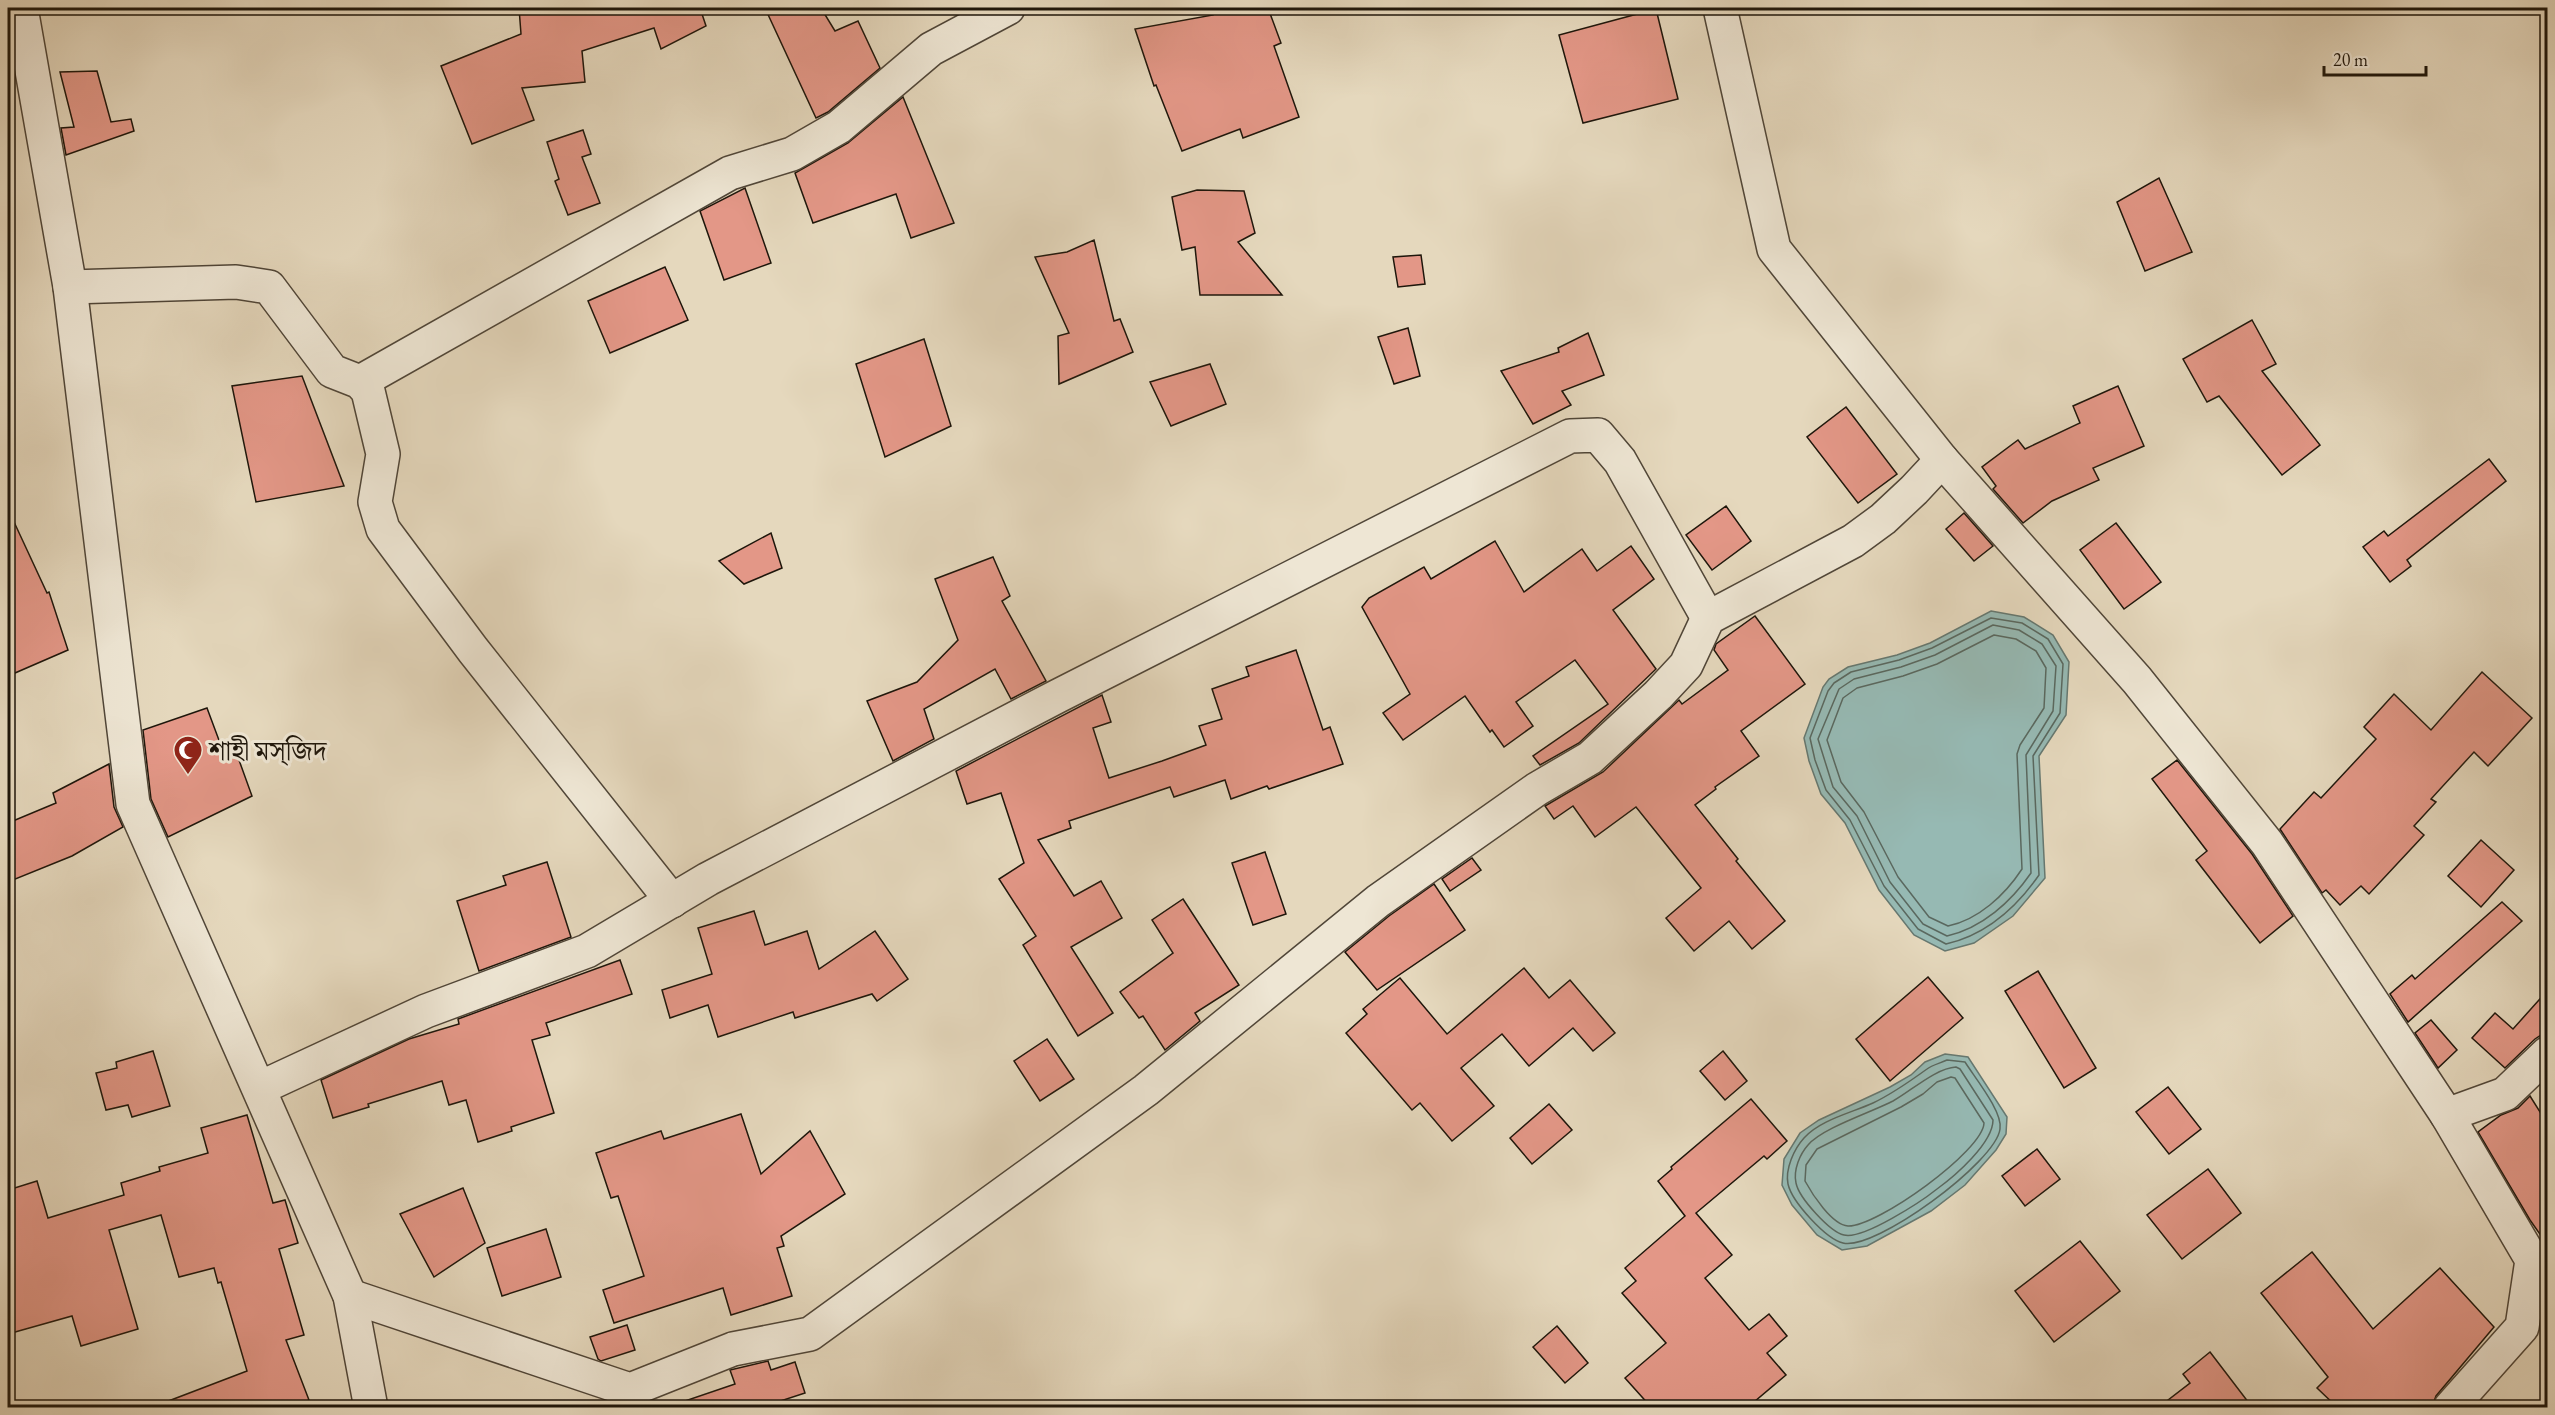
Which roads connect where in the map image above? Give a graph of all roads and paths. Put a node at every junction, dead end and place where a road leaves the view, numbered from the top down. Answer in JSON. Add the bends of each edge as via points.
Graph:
{"nodes":[{"id":1,"x":21,"y":8,"type":"edge"},
{"id":2,"x":1008,"y":8,"type":"edge"},
{"id":3,"x":1720,"y":8,"type":"edge"},
{"id":4,"x":70,"y":287,"type":"junction"},
{"id":5,"x":360,"y":382,"type":"junction"},
{"id":6,"x":1941,"y":460,"type":"junction"},
{"id":7,"x":1708,"y":618,"type":"junction"},
{"id":8,"x":672,"y":901,"type":"junction"},
{"id":9,"x":2547,"y":1053,"type":"edge"},
{"id":10,"x":260,"y":1088,"type":"junction"},
{"id":11,"x":2447,"y":1115,"type":"junction"},
{"id":12,"x":350,"y":1296,"type":"junction"},
{"id":13,"x":371,"y":1407,"type":"edge"},
{"id":14,"x":2450,"y":1407,"type":"edge"}],
"edges":[{"from":1,"to":4,"type":"street"},
{"from":2,"to":5,"type":"street","via":[[931,49],[839,127],[820,138],[792,154],[730,173]]},
{"from":3,"to":6,"type":"street","via":[[1774,249]]},
{"from":4,"to":5,"type":"street","via":[[236,282],[269,287],[332,371]]},
{"from":4,"to":10,"type":"street","via":[[133,804]]},
{"from":5,"to":8,"type":"street","via":[[368,391],[383,454],[375,502],[383,529],[473,650]]},
{"from":6,"to":7,"type":"street","via":[[1883,519],[1853,541]]},
{"from":6,"to":11,"type":"street","via":[[2137,680],[2267,843]]},
{"from":7,"to":8,"type":"street","via":[[1620,460],[1598,435],[1570,436],[1058,696]]},
{"from":7,"to":12,"type":"street","via":[[1686,665],[1590,758],[1537,789],[1378,901],[1146,1090],[810,1334],[733,1349],[630,1390]]},
{"from":8,"to":10,"type":"street","via":[[587,951],[426,1011]]},
{"from":9,"to":11,"type":"street","via":[[2505,1094]]},
{"from":10,"to":12,"type":"street"},
{"from":11,"to":14,"type":"street","via":[[2532,1260],[2522,1328]]},
{"from":12,"to":13,"type":"street"}]}
